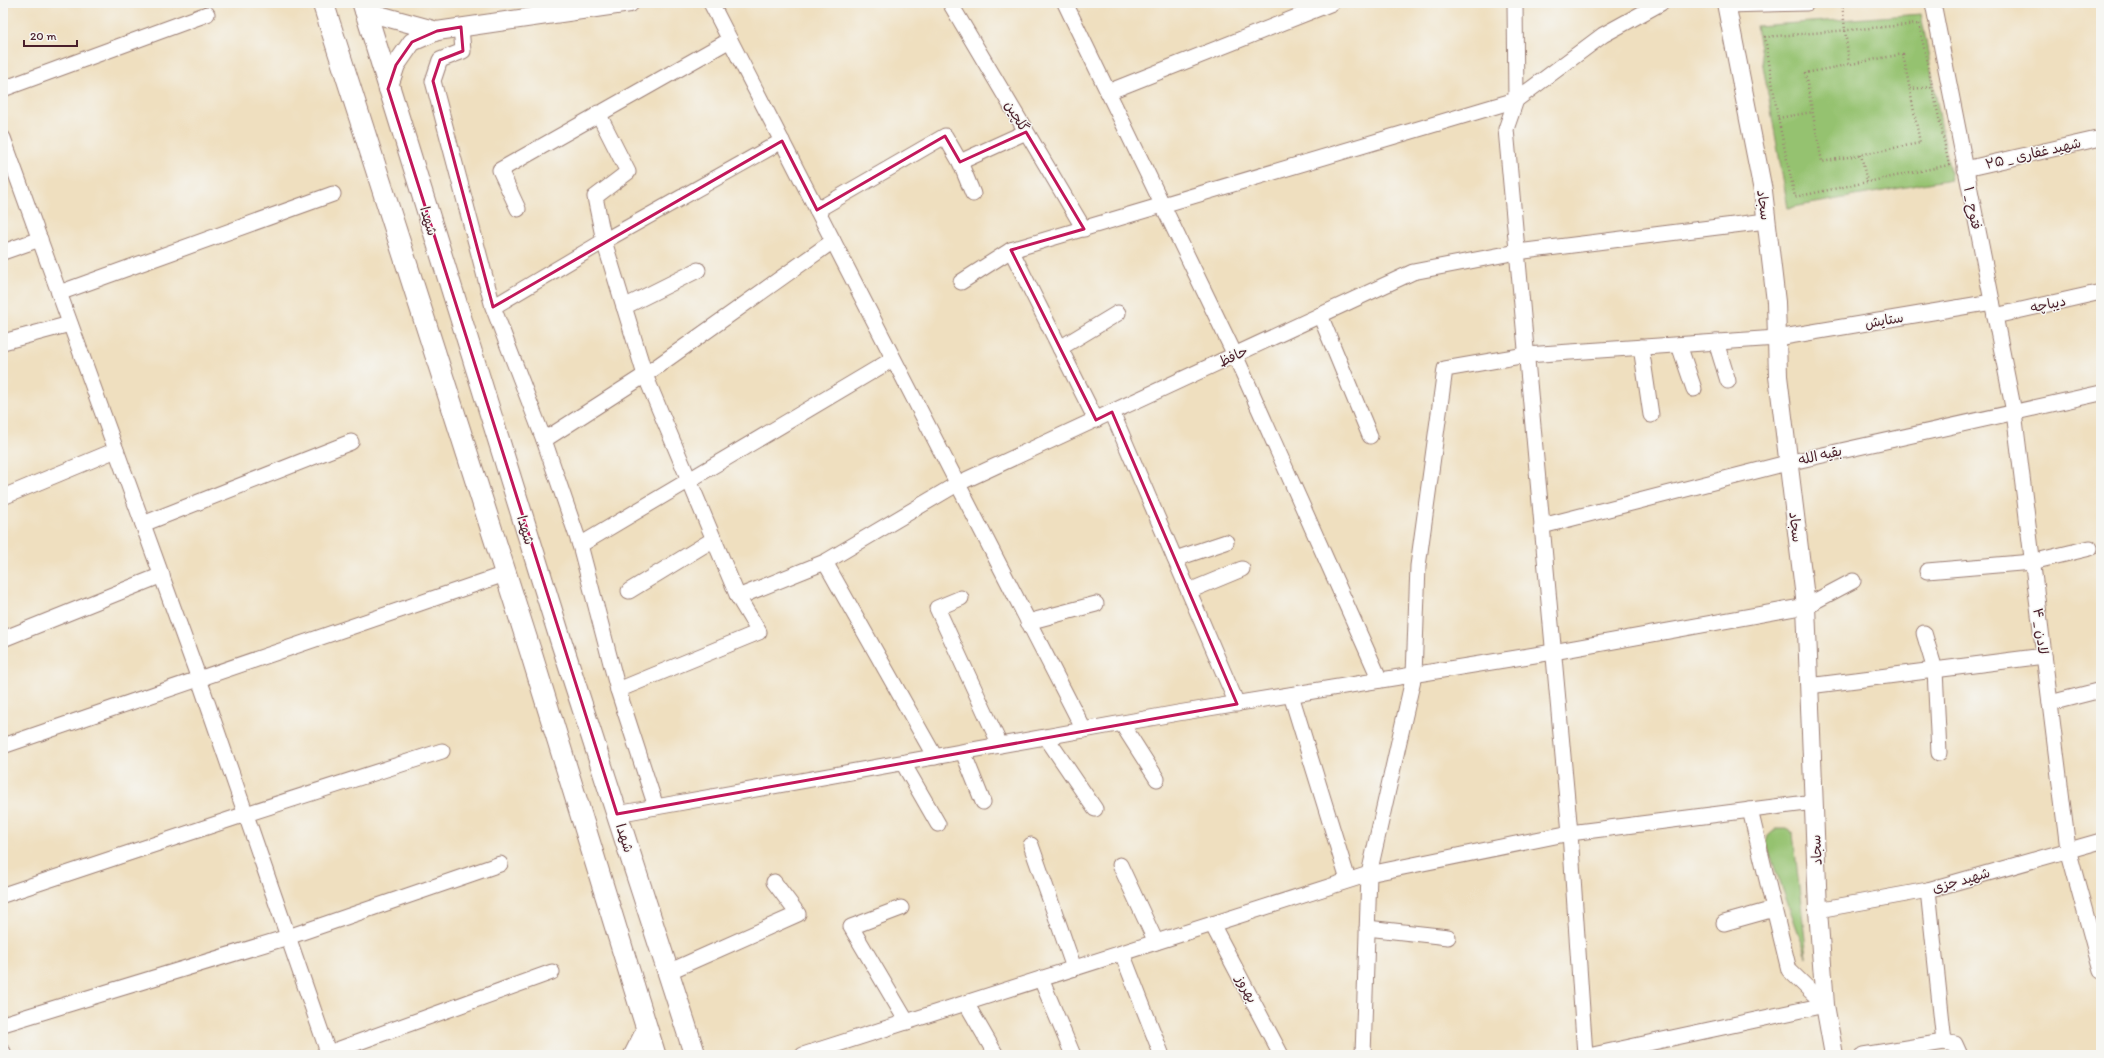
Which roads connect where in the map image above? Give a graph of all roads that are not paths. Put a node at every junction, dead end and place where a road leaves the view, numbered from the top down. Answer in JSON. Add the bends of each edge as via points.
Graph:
{"nodes":[{"id":1,"x":323,"y":3,"type":"edge"},
{"id":2,"x":630,"y":3,"type":"edge"},
{"id":3,"x":711,"y":3,"type":"edge"},
{"id":4,"x":950,"y":3,"type":"edge"},
{"id":5,"x":1065,"y":3,"type":"edge"},
{"id":6,"x":1332,"y":3,"type":"edge"},
{"id":7,"x":1515,"y":3,"type":"edge"},
{"id":8,"x":1661,"y":3,"type":"edge"},
{"id":9,"x":1808,"y":3,"type":"edge"},
{"id":10,"x":1934,"y":3,"type":"edge"},
{"id":11,"x":1726,"y":4,"type":"edge"},
{"id":12,"x":363,"y":7,"type":"edge"},
{"id":13,"x":554,"y":8,"type":"edge"},
{"id":14,"x":207,"y":14,"type":"dead end"},
{"id":15,"x":461,"y":27,"type":"junction"},
{"id":16,"x":437,"y":30,"type":"junction"},
{"id":17,"x":730,"y":40,"type":"junction"},
{"id":18,"x":3,"y":89,"type":"edge"},
{"id":19,"x":388,"y":89,"type":"junction"},
{"id":20,"x":1108,"y":92,"type":"junction"},
{"id":21,"x":1516,"y":100,"type":"junction"},
{"id":22,"x":598,"y":113,"type":"junction"},
{"id":23,"x":1026,"y":132,"type":"junction"},
{"id":24,"x":3,"y":138,"type":"edge"},
{"id":25,"x":2101,"y":138,"type":"edge"},
{"id":26,"x":782,"y":141,"type":"junction"},
{"id":27,"x":960,"y":162,"type":"junction"},
{"id":28,"x":1965,"y":169,"type":"junction"},
{"id":29,"x":333,"y":194,"type":"dead end"},
{"id":30,"x":973,"y":194,"type":"dead end"},
{"id":31,"x":1163,"y":206,"type":"junction"},
{"id":32,"x":518,"y":209,"type":"dead end"},
{"id":33,"x":817,"y":210,"type":"junction"},
{"id":34,"x":1766,"y":221,"type":"junction"},
{"id":35,"x":1084,"y":229,"type":"junction"},
{"id":36,"x":40,"y":239,"type":"junction"},
{"id":37,"x":604,"y":241,"type":"junction"},
{"id":38,"x":833,"y":241,"type":"junction"},
{"id":39,"x":1011,"y":250,"type":"junction"},
{"id":40,"x":3,"y":252,"type":"edge"},
{"id":41,"x":1517,"y":252,"type":"junction"},
{"id":42,"x":698,"y":270,"type":"dead end"},
{"id":43,"x":961,"y":282,"type":"dead end"},
{"id":44,"x":2101,"y":292,"type":"edge"},
{"id":45,"x":59,"y":293,"type":"junction"},
{"id":46,"x":493,"y":307,"type":"junction"},
{"id":47,"x":624,"y":307,"type":"junction"},
{"id":48,"x":1993,"y":309,"type":"junction"},
{"id":49,"x":1118,"y":314,"type":"dead end"},
{"id":50,"x":1320,"y":315,"type":"junction"},
{"id":51,"x":70,"y":324,"type":"junction"},
{"id":52,"x":1777,"y":338,"type":"junction"},
{"id":53,"x":3,"y":342,"type":"edge"},
{"id":54,"x":1716,"y":342,"type":"junction"},
{"id":55,"x":1679,"y":345,"type":"junction"},
{"id":56,"x":1641,"y":347,"type":"junction"},
{"id":57,"x":1060,"y":348,"type":"junction"},
{"id":58,"x":1235,"y":355,"type":"junction"},
{"id":59,"x":1526,"y":355,"type":"junction"},
{"id":60,"x":893,"y":359,"type":"junction"},
{"id":61,"x":645,"y":375,"type":"junction"},
{"id":62,"x":1728,"y":380,"type":"dead end"},
{"id":63,"x":1694,"y":389,"type":"dead end"},
{"id":64,"x":2101,"y":393,"type":"edge"},
{"id":65,"x":1112,"y":412,"type":"junction"},
{"id":66,"x":2014,"y":412,"type":"junction"},
{"id":67,"x":1651,"y":415,"type":"dead end"},
{"id":68,"x":1096,"y":420,"type":"junction"},
{"id":69,"x":1370,"y":436,"type":"dead end"},
{"id":70,"x":544,"y":440,"type":"junction"},
{"id":71,"x":351,"y":442,"type":"dead end"},
{"id":72,"x":116,"y":450,"type":"junction"},
{"id":73,"x":504,"y":458,"type":"junction"},
{"id":74,"x":1787,"y":463,"type":"junction"},
{"id":75,"x":472,"y":469,"type":"junction"},
{"id":76,"x":689,"y":480,"type":"junction"},
{"id":77,"x":957,"y":484,"type":"junction"},
{"id":78,"x":3,"y":497,"type":"edge"},
{"id":79,"x":143,"y":524,"type":"junction"},
{"id":80,"x":1542,"y":526,"type":"junction"},
{"id":81,"x":714,"y":538,"type":"junction"},
{"id":82,"x":1226,"y":542,"type":"dead end"},
{"id":83,"x":580,"y":545,"type":"junction"},
{"id":84,"x":2090,"y":548,"type":"dead end"},
{"id":85,"x":1175,"y":560,"type":"junction"},
{"id":86,"x":825,"y":562,"type":"junction"},
{"id":87,"x":2032,"y":562,"type":"junction"},
{"id":88,"x":1242,"y":569,"type":"dead end"},
{"id":89,"x":1927,"y":572,"type":"dead end"},
{"id":90,"x":505,"y":574,"type":"junction"},
{"id":91,"x":162,"y":575,"type":"junction"},
{"id":92,"x":1853,"y":582,"type":"dead end"},
{"id":93,"x":629,"y":591,"type":"dead end"},
{"id":94,"x":1189,"y":591,"type":"junction"},
{"id":95,"x":738,"y":597,"type":"junction"},
{"id":96,"x":961,"y":598,"type":"dead end"},
{"id":97,"x":1096,"y":604,"type":"dead end"},
{"id":98,"x":1806,"y":606,"type":"junction"},
{"id":99,"x":1028,"y":622,"type":"junction"},
{"id":100,"x":1924,"y":633,"type":"dead end"},
{"id":101,"x":3,"y":639,"type":"edge"},
{"id":102,"x":1553,"y":652,"type":"junction"},
{"id":103,"x":2044,"y":656,"type":"junction"},
{"id":104,"x":1936,"y":670,"type":"junction"},
{"id":105,"x":1414,"y":675,"type":"junction"},
{"id":106,"x":199,"y":679,"type":"junction"},
{"id":107,"x":1380,"y":680,"type":"junction"},
{"id":108,"x":1809,"y":686,"type":"junction"},
{"id":109,"x":618,"y":690,"type":"junction"},
{"id":110,"x":2101,"y":690,"type":"edge"},
{"id":111,"x":1292,"y":695,"type":"junction"},
{"id":112,"x":2050,"y":703,"type":"junction"},
{"id":113,"x":1237,"y":704,"type":"junction"},
{"id":114,"x":1122,"y":724,"type":"junction"},
{"id":115,"x":1084,"y":730,"type":"junction"},
{"id":116,"x":1046,"y":737,"type":"junction"},
{"id":117,"x":1000,"y":745,"type":"junction"},
{"id":118,"x":3,"y":746,"type":"edge"},
{"id":119,"x":442,"y":751,"type":"dead end"},
{"id":120,"x":963,"y":752,"type":"junction"},
{"id":121,"x":1939,"y":753,"type":"dead end"},
{"id":122,"x":935,"y":757,"type":"junction"},
{"id":123,"x":903,"y":763,"type":"junction"},
{"id":124,"x":1158,"y":779,"type":"dead end"},
{"id":125,"x":983,"y":802,"type":"dead end"},
{"id":126,"x":1814,"y":802,"type":"junction"},
{"id":127,"x":656,"y":807,"type":"junction"},
{"id":128,"x":1095,"y":808,"type":"dead end"},
{"id":129,"x":1750,"y":810,"type":"junction"},
{"id":130,"x":246,"y":814,"type":"junction"},
{"id":131,"x":617,"y":814,"type":"junction"},
{"id":132,"x":938,"y":824,"type":"dead end"},
{"id":133,"x":1570,"y":833,"type":"junction"},
{"id":134,"x":2101,"y":841,"type":"edge"},
{"id":135,"x":1031,"y":845,"type":"dead end"},
{"id":136,"x":2068,"y":849,"type":"junction"},
{"id":137,"x":500,"y":864,"type":"dead end"},
{"id":138,"x":1120,"y":865,"type":"dead end"},
{"id":139,"x":1369,"y":874,"type":"junction"},
{"id":140,"x":1348,"y":880,"type":"junction"},
{"id":141,"x":774,"y":882,"type":"dead end"},
{"id":142,"x":1928,"y":890,"type":"junction"},
{"id":143,"x":3,"y":896,"type":"edge"},
{"id":144,"x":902,"y":908,"type":"dead end"},
{"id":145,"x":1774,"y":909,"type":"junction"},
{"id":146,"x":1818,"y":910,"type":"junction"},
{"id":147,"x":1724,"y":923,"type":"dead end"},
{"id":148,"x":1212,"y":924,"type":"junction"},
{"id":149,"x":1367,"y":928,"type":"junction"},
{"id":150,"x":288,"y":937,"type":"junction"},
{"id":151,"x":1448,"y":937,"type":"dead end"},
{"id":152,"x":1156,"y":942,"type":"junction"},
{"id":153,"x":1122,"y":953,"type":"junction"},
{"id":154,"x":1074,"y":968,"type":"junction"},
{"id":155,"x":2101,"y":971,"type":"edge"},
{"id":156,"x":552,"y":972,"type":"dead end"},
{"id":157,"x":668,"y":972,"type":"junction"},
{"id":158,"x":1041,"y":979,"type":"junction"},
{"id":159,"x":966,"y":1003,"type":"junction"},
{"id":160,"x":1825,"y":1005,"type":"junction"},
{"id":161,"x":907,"y":1022,"type":"junction"},
{"id":162,"x":3,"y":1024,"type":"edge"},
{"id":163,"x":646,"y":1029,"type":"junction"},
{"id":164,"x":1944,"y":1042,"type":"junction"},
{"id":165,"x":1162,"y":1053,"type":"dead end"},
{"id":166,"x":327,"y":1054,"type":"edge"},
{"id":167,"x":633,"y":1055,"type":"edge"},
{"id":168,"x":655,"y":1055,"type":"edge"},
{"id":169,"x":695,"y":1055,"type":"edge"},
{"id":170,"x":803,"y":1055,"type":"edge"},
{"id":171,"x":996,"y":1055,"type":"edge"},
{"id":172,"x":1073,"y":1055,"type":"edge"},
{"id":173,"x":1281,"y":1055,"type":"edge"},
{"id":174,"x":1363,"y":1055,"type":"edge"},
{"id":175,"x":1585,"y":1055,"type":"edge"},
{"id":176,"x":1593,"y":1055,"type":"edge"},
{"id":177,"x":1834,"y":1055,"type":"edge"},
{"id":178,"x":1863,"y":1055,"type":"edge"},
{"id":179,"x":1960,"y":1055,"type":"edge"}],
"edges":[{"from":1,"to":75,"type":"main road"},
{"from":2,"to":13,"type":"street"},
{"from":3,"to":17,"type":"street"},
{"from":4,"to":23,"type":"street","name":"گلچین"},
{"from":5,"to":20,"type":"street"},
{"from":6,"to":20,"type":"street"},
{"from":7,"to":21,"type":"street"},
{"from":8,"to":21,"type":"street","via":[[1603,35]]},
{"from":9,"to":11,"type":"street"},
{"from":10,"to":28,"type":"street","name":"فتوح _ ۱"},
{"from":11,"to":34,"type":"street","name":"سجاد","via":[[1763,192]]},
{"from":12,"to":16,"type":"street"},
{"from":12,"to":19,"type":"main road","name":"شهدا"},
{"from":13,"to":15,"type":"street"},
{"from":14,"to":18,"type":"street"},
{"from":15,"to":16,"type":"street"},
{"from":15,"to":46,"type":"street","via":[[463,51],[440,60],[433,81]]},
{"from":16,"to":19,"type":"street","via":[[412,42],[396,66]]},
{"from":17,"to":22,"type":"street"},
{"from":17,"to":26,"type":"street"},
{"from":19,"to":73,"type":"main road","name":"شهدا"},
{"from":20,"to":31,"type":"street"},
{"from":21,"to":31,"type":"street"},
{"from":21,"to":41,"type":"street","via":[[1506,129]]},
{"from":22,"to":32,"type":"street","via":[[500,170]]},
{"from":22,"to":37,"type":"street","via":[[628,172],[595,197]]},
{"from":23,"to":27,"type":"street"},
{"from":23,"to":35,"type":"street","name":"گلچین"},
{"from":24,"to":36,"type":"street"},
{"from":25,"to":28,"type":"street","name":"شهید غفاری _ ۲۵"},
{"from":26,"to":33,"type":"street"},
{"from":26,"to":37,"type":"street"},
{"from":27,"to":30,"type":"street"},
{"from":27,"to":33,"type":"street","via":[[945,136]]},
{"from":28,"to":48,"type":"street","name":"فتوح _ ۱"},
{"from":29,"to":45,"type":"street"},
{"from":31,"to":35,"type":"street"},
{"from":31,"to":58,"type":"street"},
{"from":33,"to":38,"type":"street"},
{"from":34,"to":41,"type":"street","name":"حافظ"},
{"from":34,"to":52,"type":"street","name":"سجاد","via":[[1776,302]]},
{"from":35,"to":39,"type":"street"},
{"from":36,"to":40,"type":"street"},
{"from":36,"to":45,"type":"street"},
{"from":37,"to":46,"type":"street"},
{"from":37,"to":47,"type":"street"},
{"from":38,"to":60,"type":"street"},
{"from":38,"to":61,"type":"street"},
{"from":39,"to":43,"type":"street"},
{"from":39,"to":57,"type":"street"},
{"from":41,"to":50,"type":"street","name":"حافظ","via":[[1413,272]]},
{"from":41,"to":59,"type":"street"},
{"from":42,"to":47,"type":"street"},
{"from":44,"to":48,"type":"street","name":"دیباچه"},
{"from":45,"to":51,"type":"street"},
{"from":46,"to":70,"type":"street"},
{"from":47,"to":61,"type":"street"},
{"from":48,"to":52,"type":"street","name":"ستایش"},
{"from":48,"to":66,"type":"street","name":"فتوح _ ۱"},
{"from":49,"to":57,"type":"street"},
{"from":50,"to":58,"type":"street","name":"حافظ"},
{"from":50,"to":69,"type":"street"},
{"from":51,"to":53,"type":"street"},
{"from":51,"to":72,"type":"street"},
{"from":52,"to":54,"type":"street","name":"ستایش"},
{"from":52,"to":74,"type":"street","name":"سجاد","via":[[1778,376]]},
{"from":54,"to":55,"type":"street","name":"ستایش"},
{"from":54,"to":62,"type":"street"},
{"from":55,"to":56,"type":"street","name":"ستایش"},
{"from":55,"to":63,"type":"street"},
{"from":56,"to":59,"type":"street","name":"ستایش"},
{"from":56,"to":67,"type":"street"},
{"from":57,"to":68,"type":"street"},
{"from":58,"to":65,"type":"street","name":"حافظ"},
{"from":58,"to":107,"type":"street"},
{"from":59,"to":80,"type":"street"},
{"from":59,"to":105,"type":"street","name":"ستایش","via":[[1445,369],[1418,566]]},
{"from":60,"to":76,"type":"street"},
{"from":60,"to":77,"type":"street"},
{"from":61,"to":70,"type":"street"},
{"from":61,"to":76,"type":"street"},
{"from":64,"to":66,"type":"street","name":"بقیه الله"},
{"from":65,"to":68,"type":"street","name":"حافظ"},
{"from":65,"to":85,"type":"street"},
{"from":66,"to":74,"type":"street","name":"بقیه الله"},
{"from":66,"to":87,"type":"street","name":"لادن _ ۴"},
{"from":68,"to":77,"type":"street","name":"حافظ"},
{"from":70,"to":83,"type":"street"},
{"from":71,"to":79,"type":"street"},
{"from":72,"to":78,"type":"street"},
{"from":72,"to":79,"type":"street"},
{"from":73,"to":75,"type":"main road"},
{"from":73,"to":131,"type":"main road","name":"شهدا"},
{"from":74,"to":80,"type":"street","name":"بقیه الله"},
{"from":74,"to":98,"type":"street","name":"سجاد"},
{"from":75,"to":90,"type":"main road"},
{"from":76,"to":81,"type":"street"},
{"from":76,"to":83,"type":"street"},
{"from":77,"to":86,"type":"street","name":"حافظ"},
{"from":77,"to":99,"type":"street"},
{"from":79,"to":91,"type":"street"},
{"from":80,"to":102,"type":"street"},
{"from":81,"to":93,"type":"street"},
{"from":81,"to":95,"type":"street"},
{"from":82,"to":85,"type":"street"},
{"from":83,"to":109,"type":"street"},
{"from":84,"to":87,"type":"street"},
{"from":85,"to":94,"type":"street"},
{"from":86,"to":95,"type":"street","name":"حافظ"},
{"from":86,"to":122,"type":"street"},
{"from":87,"to":89,"type":"street"},
{"from":87,"to":103,"type":"street","name":"لادن _ ۴"},
{"from":88,"to":94,"type":"street"},
{"from":90,"to":106,"type":"street"},
{"from":90,"to":163,"type":"main road"},
{"from":91,"to":101,"type":"street"},
{"from":91,"to":106,"type":"street"},
{"from":92,"to":98,"type":"street"},
{"from":94,"to":113,"type":"street"},
{"from":95,"to":109,"type":"street","via":[[759,632]]},
{"from":96,"to":117,"type":"street","via":[[937,608]]},
{"from":97,"to":99,"type":"street"},
{"from":98,"to":102,"type":"street"},
{"from":98,"to":108,"type":"street","name":"سجاد"},
{"from":99,"to":115,"type":"street"},
{"from":100,"to":104,"type":"street"},
{"from":102,"to":105,"type":"street"},
{"from":102,"to":133,"type":"street"},
{"from":103,"to":104,"type":"street"},
{"from":103,"to":112,"type":"street","name":"لادن _ ۴"},
{"from":104,"to":108,"type":"street"},
{"from":104,"to":121,"type":"street"},
{"from":105,"to":107,"type":"street"},
{"from":105,"to":139,"type":"street"},
{"from":106,"to":118,"type":"street"},
{"from":106,"to":130,"type":"street"},
{"from":107,"to":111,"type":"street"},
{"from":108,"to":126,"type":"street","name":"سجاد"},
{"from":109,"to":127,"type":"street"},
{"from":110,"to":112,"type":"street"},
{"from":111,"to":113,"type":"street"},
{"from":111,"to":140,"type":"street"},
{"from":112,"to":136,"type":"street","name":"لادن _ ۴"},
{"from":113,"to":114,"type":"street"},
{"from":114,"to":115,"type":"street"},
{"from":114,"to":124,"type":"street"},
{"from":115,"to":116,"type":"street"},
{"from":116,"to":117,"type":"street"},
{"from":116,"to":128,"type":"street"},
{"from":117,"to":120,"type":"street"},
{"from":119,"to":130,"type":"street"},
{"from":120,"to":122,"type":"street"},
{"from":120,"to":125,"type":"street"},
{"from":122,"to":123,"type":"street"},
{"from":123,"to":127,"type":"street"},
{"from":123,"to":132,"type":"street"},
{"from":126,"to":129,"type":"street"},
{"from":126,"to":146,"type":"street","name":"سجاد"},
{"from":127,"to":131,"type":"street"},
{"from":129,"to":133,"type":"street"},
{"from":129,"to":145,"type":"street"},
{"from":130,"to":143,"type":"street"},
{"from":130,"to":150,"type":"street"},
{"from":131,"to":157,"type":"main road","name":"شهدا"},
{"from":133,"to":139,"type":"street"},
{"from":133,"to":175,"type":"street"},
{"from":134,"to":136,"type":"street","name":"شهید جزی"},
{"from":135,"to":154,"type":"street"},
{"from":136,"to":142,"type":"street","name":"شهید جزی"},
{"from":136,"to":155,"type":"street","name":"لادن _ ۴"},
{"from":137,"to":150,"type":"street"},
{"from":138,"to":152,"type":"street"},
{"from":139,"to":140,"type":"street"},
{"from":139,"to":149,"type":"street"},
{"from":140,"to":148,"type":"street"},
{"from":141,"to":157,"type":"street","via":[[798,914]]},
{"from":142,"to":146,"type":"street","name":"شهید جزی"},
{"from":142,"to":164,"type":"street"},
{"from":144,"to":161,"type":"street","via":[[851,927]]},
{"from":145,"to":147,"type":"street"},
{"from":145,"to":160,"type":"street","via":[[1789,970]]},
{"from":146,"to":160,"type":"street","name":"سجاد"},
{"from":148,"to":152,"type":"street"},
{"from":148,"to":173,"type":"street","name":"بهروز"},
{"from":149,"to":151,"type":"street"},
{"from":149,"to":174,"type":"street"},
{"from":150,"to":162,"type":"street"},
{"from":150,"to":166,"type":"street"},
{"from":152,"to":153,"type":"street"},
{"from":153,"to":154,"type":"street"},
{"from":153,"to":165,"type":"street"},
{"from":154,"to":158,"type":"street"},
{"from":156,"to":166,"type":"street"},
{"from":157,"to":169,"type":"main road","name":"شهدا"},
{"from":158,"to":159,"type":"street"},
{"from":158,"to":172,"type":"street"},
{"from":159,"to":161,"type":"street"},
{"from":159,"to":171,"type":"street"},
{"from":160,"to":176,"type":"street"},
{"from":160,"to":177,"type":"street","name":"سجاد"},
{"from":161,"to":170,"type":"street"},
{"from":163,"to":167,"type":"street"},
{"from":163,"to":168,"type":"main road"},
{"from":164,"to":178,"type":"street"},
{"from":164,"to":179,"type":"street","via":[[1955,1044]]}]}
